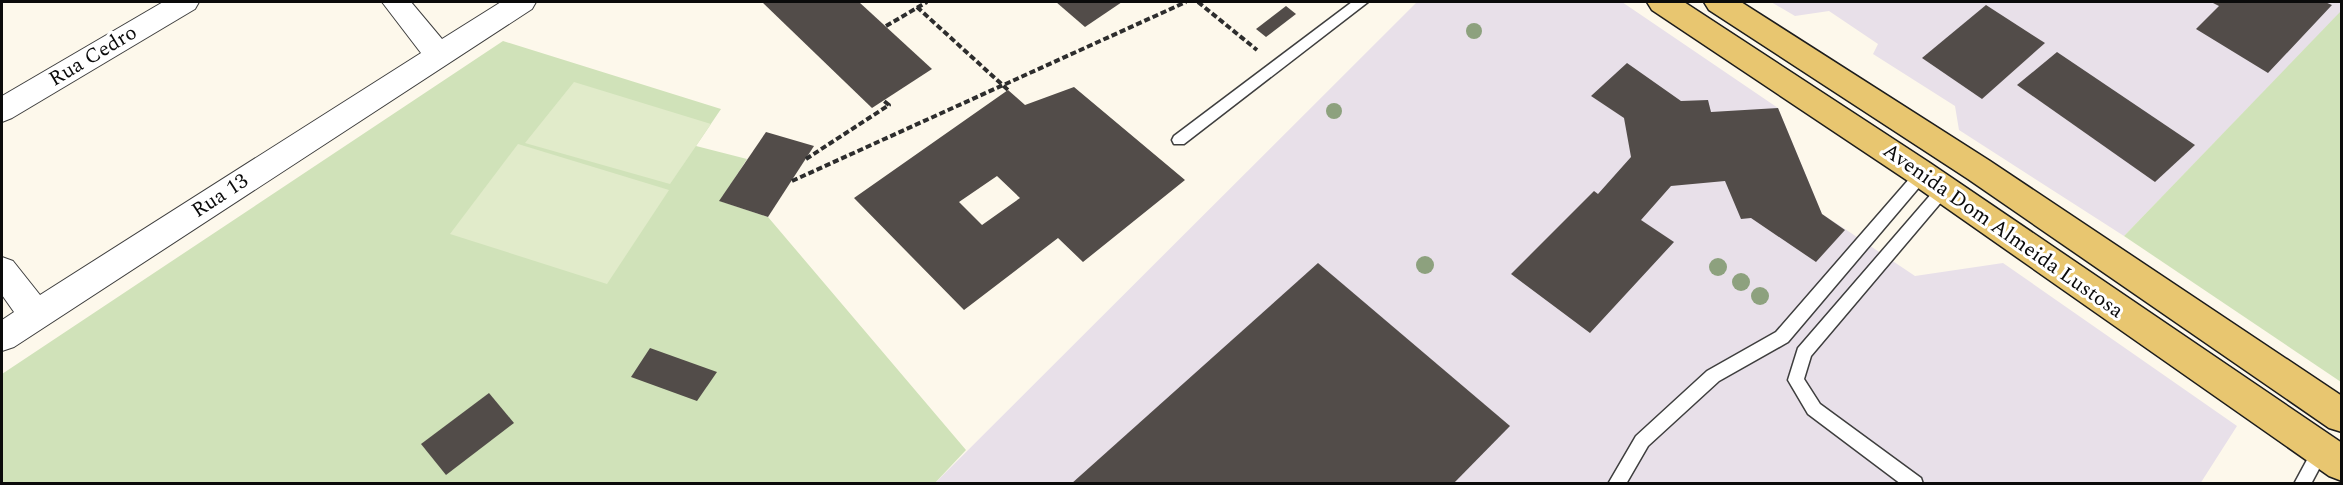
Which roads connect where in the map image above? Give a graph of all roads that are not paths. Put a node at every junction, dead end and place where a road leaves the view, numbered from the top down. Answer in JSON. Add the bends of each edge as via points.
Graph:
{"nodes":[{"id":1,"x":396,"y":2,"type":"edge"},
{"id":2,"x":522,"y":2,"type":"edge"},
{"id":3,"x":1361,"y":2,"type":"edge"},
{"id":4,"x":1662,"y":2,"type":"edge"},
{"id":5,"x":1719,"y":2,"type":"edge"},
{"id":6,"x":169,"y":5,"type":"edge"},
{"id":7,"x":439,"y":55,"type":"junction"},
{"id":8,"x":1777,"y":57,"type":"junction"},
{"id":9,"x":2,"y":110,"type":"edge"},
{"id":10,"x":1179,"y":140,"type":"dead end"},
{"id":11,"x":1979,"y":170,"type":"junction"},
{"id":12,"x":1941,"y":187,"type":"junction"},
{"id":13,"x":2,"y":271,"type":"edge"},
{"id":14,"x":35,"y":314,"type":"junction"},
{"id":15,"x":2,"y":337,"type":"edge"},
{"id":16,"x":2342,"y":416,"type":"edge"},
{"id":17,"x":2331,"y":457,"type":"edge"},
{"id":18,"x":1616,"y":483,"type":"edge"},
{"id":19,"x":1915,"y":483,"type":"edge"},
{"id":20,"x":2302,"y":483,"type":"edge"}],
"edges":[{"from":1,"to":7,"type":"street"},
{"from":2,"to":7,"type":"street","name":"Rua 13"},
{"from":3,"to":10,"type":"lane"},
{"from":4,"to":8,"type":"main road","name":"Avenida Dom Almeida Lustosa"},
{"from":5,"to":8,"type":"main road","name":"Avenida Dom Almeida Lustosa"},
{"from":6,"to":9,"type":"street","name":"Rua Cedro"},
{"from":7,"to":14,"type":"street","name":"Rua 13"},
{"from":8,"to":11,"type":"main road","name":"Avenida Dom Almeida Lustosa"},
{"from":8,"to":12,"type":"main road","name":"Avenida Dom Almeida Lustosa"},
{"from":11,"to":12,"type":"main road"},
{"from":11,"to":16,"type":"main road","name":"Avenida Dom Almeida Lustosa"},
{"from":12,"to":17,"type":"main road","name":"Avenida Dom Almeida Lustosa"},
{"from":12,"to":18,"type":"lane","via":[[1782,337],[1713,376],[1642,441]]},
{"from":12,"to":19,"type":"lane","via":[[1804,352],[1796,380],[1814,409]]},
{"from":13,"to":14,"type":"street"},
{"from":14,"to":15,"type":"street","name":"Rua 13"},
{"from":17,"to":20,"type":"lane"}]}
